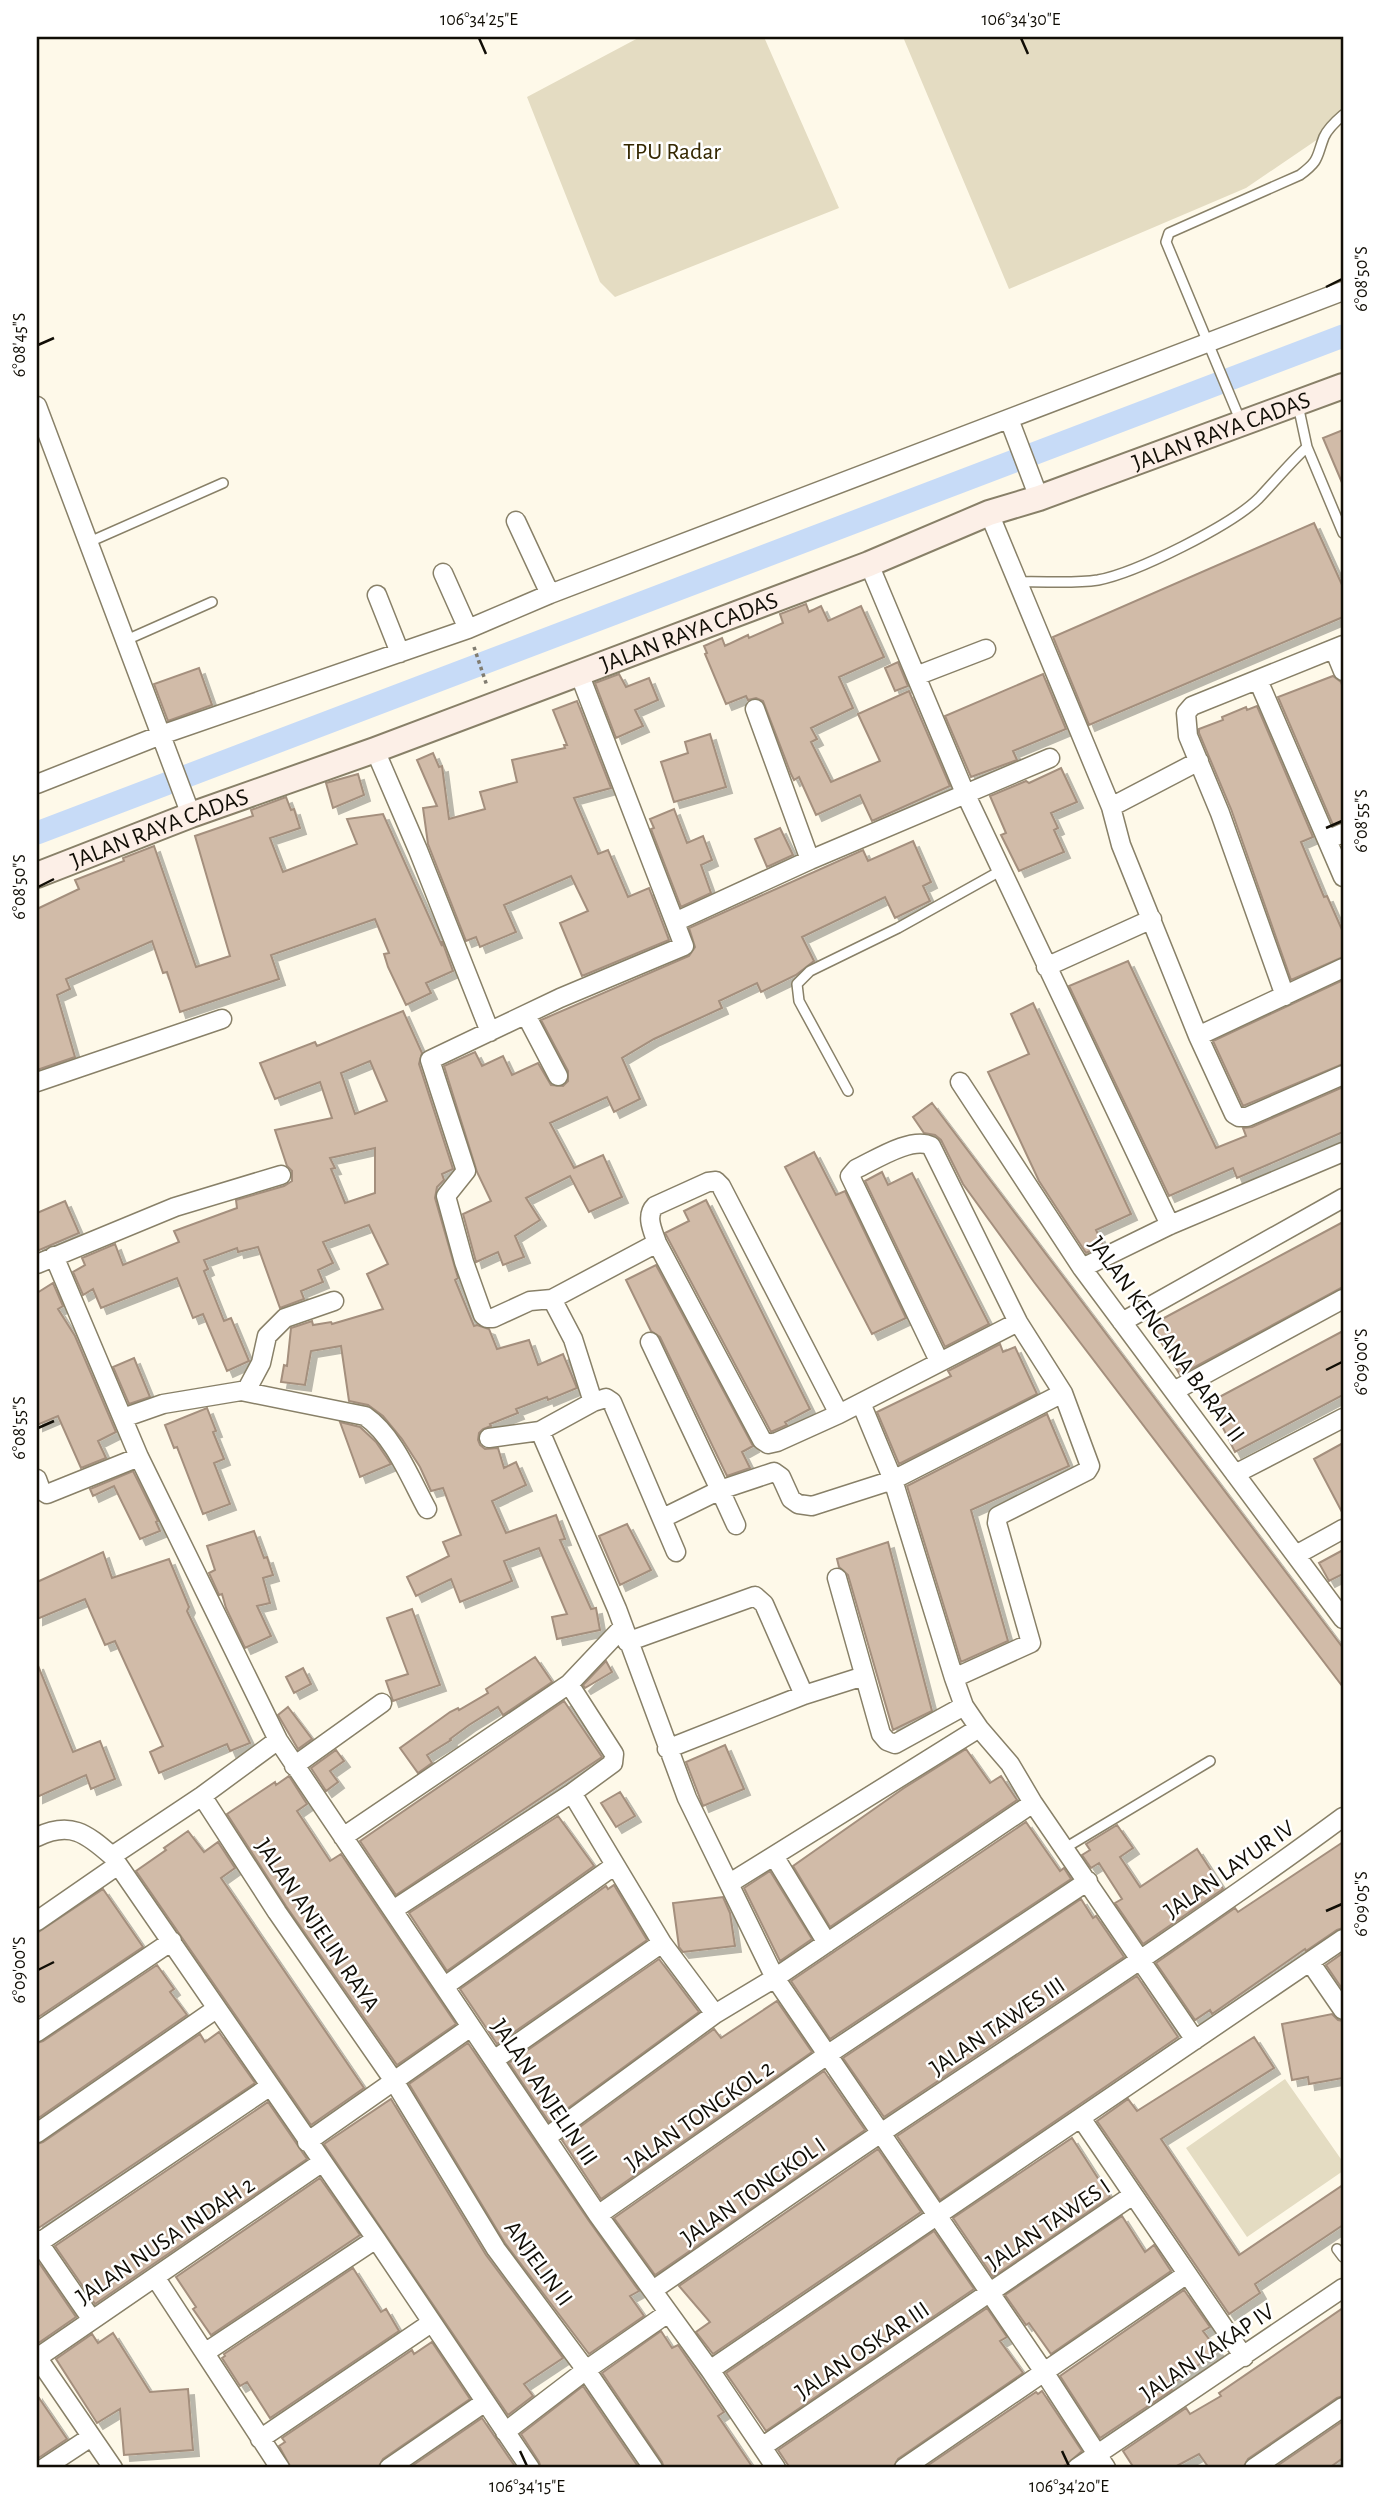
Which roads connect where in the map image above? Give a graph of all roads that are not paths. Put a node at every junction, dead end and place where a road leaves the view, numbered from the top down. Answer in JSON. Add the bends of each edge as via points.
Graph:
{"nodes":[{"id":1,"x":1343,"y":115,"type":"edge"},
{"id":2,"x":1343,"y":291,"type":"edge"},
{"id":3,"x":1210,"y":349,"type":"junction"},
{"id":4,"x":1343,"y":386,"type":"edge"},
{"id":5,"x":1298,"y":403,"type":"junction"},
{"id":6,"x":37,"y":406,"type":"edge"},
{"id":7,"x":1239,"y":418,"type":"junction"},
{"id":8,"x":1010,"y":422,"type":"junction"},
{"id":9,"x":1307,"y":447,"type":"junction"},
{"id":10,"x":223,"y":483,"type":"dead end"},
{"id":11,"x":1036,"y":490,"type":"junction"},
{"id":12,"x":989,"y":513,"type":"junction"},
{"id":13,"x":516,"y":521,"type":"dead end"},
{"id":14,"x":1343,"y":533,"type":"edge"},
{"id":15,"x":87,"y":543,"type":"junction"},
{"id":16,"x":869,"y":564,"type":"junction"},
{"id":17,"x":443,"y":573,"type":"dead end"},
{"id":18,"x":1018,"y":582,"type":"junction"},
{"id":19,"x":550,"y":594,"type":"junction"},
{"id":20,"x":377,"y":595,"type":"dead end"},
{"id":21,"x":212,"y":603,"type":"dead end"},
{"id":22,"x":470,"y":637,"type":"junction"},
{"id":23,"x":124,"y":641,"type":"junction"},
{"id":24,"x":1339,"y":647,"type":"edge"},
{"id":25,"x":986,"y":649,"type":"dead end"},
{"id":26,"x":400,"y":653,"type":"junction"},
{"id":27,"x":1343,"y":671,"type":"edge"},
{"id":28,"x":579,"y":673,"type":"junction"},
{"id":29,"x":916,"y":676,"type":"junction"},
{"id":30,"x":1258,"y":681,"type":"junction"},
{"id":31,"x":755,"y":709,"type":"dead end"},
{"id":32,"x":163,"y":738,"type":"junction"},
{"id":33,"x":375,"y":750,"type":"junction"},
{"id":34,"x":1049,"y":758,"type":"dead end"},
{"id":35,"x":1199,"y":761,"type":"junction"},
{"id":36,"x":37,"y":785,"type":"edge"},
{"id":37,"x":965,"y":793,"type":"junction"},
{"id":38,"x":1111,"y":807,"type":"junction"},
{"id":39,"x":189,"y":811,"type":"junction"},
{"id":40,"x":1335,"y":836,"type":"edge"},
{"id":41,"x":810,"y":860,"type":"junction"},
{"id":42,"x":1002,"y":870,"type":"junction"},
{"id":43,"x":37,"y":875,"type":"edge"},
{"id":44,"x":1343,"y":877,"type":"edge"},
{"id":45,"x":1152,"y":919,"type":"junction"},
{"id":46,"x":675,"y":922,"type":"junction"},
{"id":47,"x":1046,"y":967,"type":"junction"},
{"id":48,"x":1343,"y":968,"type":"edge"},
{"id":49,"x":1285,"y":996,"type":"junction"},
{"id":50,"x":526,"y":1015,"type":"junction"},
{"id":51,"x":222,"y":1019,"type":"dead end"},
{"id":52,"x":491,"y":1032,"type":"junction"},
{"id":53,"x":1198,"y":1036,"type":"junction"},
{"id":54,"x":1343,"y":1074,"type":"edge"},
{"id":55,"x":558,"y":1076,"type":"dead end"},
{"id":56,"x":960,"y":1082,"type":"dead end"},
{"id":57,"x":37,"y":1083,"type":"edge"},
{"id":58,"x":848,"y":1091,"type":"dead end"},
{"id":59,"x":1342,"y":1154,"type":"edge"},
{"id":60,"x":281,"y":1175,"type":"dead end"},
{"id":61,"x":1343,"y":1199,"type":"edge"},
{"id":62,"x":1170,"y":1225,"type":"junction"},
{"id":63,"x":657,"y":1243,"type":"junction"},
{"id":64,"x":54,"y":1256,"type":"junction"},
{"id":65,"x":37,"y":1264,"type":"edge"},
{"id":66,"x":1082,"y":1268,"type":"junction"},
{"id":67,"x":552,"y":1299,"type":"junction"},
{"id":68,"x":1343,"y":1299,"type":"edge"},
{"id":69,"x":334,"y":1301,"type":"dead end"},
{"id":70,"x":1122,"y":1321,"type":"junction"},
{"id":71,"x":1018,"y":1322,"type":"junction"},
{"id":72,"x":650,"y":1342,"type":"dead end"},
{"id":73,"x":939,"y":1361,"type":"junction"},
{"id":74,"x":246,"y":1391,"type":"junction"},
{"id":75,"x":1174,"y":1391,"type":"junction"},
{"id":76,"x":1063,"y":1393,"type":"junction"},
{"id":77,"x":593,"y":1402,"type":"junction"},
{"id":78,"x":860,"y":1402,"type":"junction"},
{"id":79,"x":839,"y":1414,"type":"junction"},
{"id":80,"x":123,"y":1418,"type":"junction"},
{"id":81,"x":1343,"y":1418,"type":"edge"},
{"id":82,"x":540,"y":1431,"type":"junction"},
{"id":83,"x":489,"y":1438,"type":"dead end"},
{"id":84,"x":139,"y":1457,"type":"junction"},
{"id":85,"x":1235,"y":1474,"type":"junction"},
{"id":86,"x":37,"y":1479,"type":"edge"},
{"id":87,"x":893,"y":1480,"type":"junction"},
{"id":88,"x":720,"y":1490,"type":"junction"},
{"id":89,"x":427,"y":1509,"type":"dead end"},
{"id":90,"x":663,"y":1518,"type":"junction"},
{"id":91,"x":736,"y":1525,"type":"dead end"},
{"id":92,"x":1343,"y":1529,"type":"edge"},
{"id":93,"x":676,"y":1552,"type":"dead end"},
{"id":94,"x":1296,"y":1555,"type":"junction"},
{"id":95,"x":837,"y":1578,"type":"dead end"},
{"id":96,"x":1343,"y":1619,"type":"edge"},
{"id":97,"x":625,"y":1635,"type":"junction"},
{"id":98,"x":864,"y":1676,"type":"junction"},
{"id":99,"x":954,"y":1678,"type":"junction"},
{"id":100,"x":569,"y":1684,"type":"junction"},
{"id":101,"x":804,"y":1695,"type":"junction"},
{"id":102,"x":382,"y":1703,"type":"dead end"},
{"id":103,"x":964,"y":1706,"type":"junction"},
{"id":104,"x":979,"y":1728,"type":"junction"},
{"id":105,"x":278,"y":1740,"type":"junction"},
{"id":106,"x":667,"y":1749,"type":"junction"},
{"id":107,"x":1210,"y":1761,"type":"dead end"},
{"id":108,"x":294,"y":1766,"type":"junction"},
{"id":109,"x":572,"y":1793,"type":"junction"},
{"id":110,"x":202,"y":1796,"type":"junction"},
{"id":111,"x":1033,"y":1803,"type":"junction"},
{"id":112,"x":1343,"y":1817,"type":"edge"},
{"id":113,"x":37,"y":1837,"type":"edge"},
{"id":114,"x":344,"y":1837,"type":"junction"},
{"id":115,"x":1065,"y":1848,"type":"junction"},
{"id":116,"x":774,"y":1856,"type":"junction"},
{"id":117,"x":115,"y":1861,"type":"junction"},
{"id":118,"x":614,"y":1866,"type":"junction"},
{"id":119,"x":1088,"y":1881,"type":"junction"},
{"id":120,"x":730,"y":1884,"type":"junction"},
{"id":121,"x":393,"y":1910,"type":"junction"},
{"id":122,"x":37,"y":1921,"type":"edge"},
{"id":123,"x":1343,"y":1938,"type":"edge"},
{"id":124,"x":172,"y":1941,"type":"junction"},
{"id":125,"x":662,"y":1943,"type":"junction"},
{"id":126,"x":827,"y":1943,"type":"junction"},
{"id":127,"x":1142,"y":1959,"type":"junction"},
{"id":128,"x":1310,"y":1962,"type":"junction"},
{"id":129,"x":775,"y":1979,"type":"junction"},
{"id":130,"x":445,"y":1986,"type":"junction"},
{"id":131,"x":216,"y":2009,"type":"junction"},
{"id":132,"x":1343,"y":2010,"type":"edge"},
{"id":133,"x":715,"y":2014,"type":"junction"},
{"id":134,"x":471,"y":2026,"type":"junction"},
{"id":135,"x":37,"y":2032,"type":"edge"},
{"id":136,"x":1195,"y":2040,"type":"junction"},
{"id":137,"x":827,"y":2056,"type":"junction"},
{"id":138,"x":494,"y":2060,"type":"junction"},
{"id":139,"x":394,"y":2081,"type":"junction"},
{"id":140,"x":269,"y":2087,"type":"junction"},
{"id":141,"x":1081,"y":2118,"type":"junction"},
{"id":142,"x":37,"y":2133,"type":"edge"},
{"id":143,"x":880,"y":2133,"type":"junction"},
{"id":144,"x":547,"y":2137,"type":"junction"},
{"id":145,"x":307,"y":2142,"type":"junction"},
{"id":146,"x":321,"y":2163,"type":"junction"},
{"id":147,"x":1133,"y":2195,"type":"junction"},
{"id":148,"x":598,"y":2214,"type":"junction"},
{"id":149,"x":936,"y":2215,"type":"junction"},
{"id":150,"x":376,"y":2239,"type":"junction"},
{"id":151,"x":37,"y":2242,"type":"edge"},
{"id":152,"x":1187,"y":2274,"type":"junction"},
{"id":153,"x":155,"y":2277,"type":"junction"},
{"id":154,"x":1343,"y":2288,"type":"edge"},
{"id":155,"x":653,"y":2290,"type":"junction"},
{"id":156,"x":990,"y":2292,"type":"junction"},
{"id":157,"x":668,"y":2313,"type":"junction"},
{"id":158,"x":93,"y":2320,"type":"junction"},
{"id":159,"x":431,"y":2323,"type":"junction"},
{"id":160,"x":206,"y":2352,"type":"junction"},
{"id":161,"x":1244,"y":2357,"type":"junction"},
{"id":162,"x":37,"y":2358,"type":"edge"},
{"id":163,"x":586,"y":2370,"type":"junction"},
{"id":164,"x":710,"y":2370,"type":"junction"},
{"id":165,"x":1044,"y":2372,"type":"junction"},
{"id":166,"x":485,"y":2402,"type":"junction"},
{"id":167,"x":1343,"y":2407,"type":"edge"},
{"id":168,"x":505,"y":2432,"type":"junction"},
{"id":169,"x":91,"y":2437,"type":"junction"},
{"id":170,"x":260,"y":2439,"type":"junction"},
{"id":171,"x":762,"y":2447,"type":"junction"},
{"id":172,"x":1102,"y":2462,"type":"edge"},
{"id":173,"x":44,"y":2468,"type":"edge"},
{"id":174,"x":113,"y":2468,"type":"edge"},
{"id":175,"x":280,"y":2468,"type":"edge"},
{"id":176,"x":389,"y":2468,"type":"edge"},
{"id":177,"x":530,"y":2468,"type":"edge"},
{"id":178,"x":653,"y":2468,"type":"edge"},
{"id":179,"x":776,"y":2468,"type":"edge"},
{"id":180,"x":904,"y":2468,"type":"edge"},
{"id":181,"x":1077,"y":2468,"type":"edge"},
{"id":182,"x":1254,"y":2468,"type":"edge"}],
"edges":[{"from":1,"to":3,"type":"lane","via":[[1325,136],[1313,165],[1300,175],[1166,237]]},
{"from":2,"to":3,"type":"street"},
{"from":3,"to":7,"type":"lane"},
{"from":3,"to":8,"type":"street"},
{"from":4,"to":5,"type":"street","name":"JALAN RAYA CADAS"},
{"from":5,"to":7,"type":"street","name":"JALAN RAYA CADAS"},
{"from":5,"to":9,"type":"lane"},
{"from":6,"to":15,"type":"street"},
{"from":7,"to":11,"type":"street","name":"JALAN RAYA CADAS"},
{"from":8,"to":11,"type":"street"},
{"from":8,"to":19,"type":"street"},
{"from":9,"to":14,"type":"lane"},
{"from":9,"to":18,"type":"lane","via":[[1247,507],[1168,552],[1101,579]]},
{"from":10,"to":15,"type":"lane"},
{"from":11,"to":12,"type":"street","name":"JALAN RAYA CADAS"},
{"from":12,"to":16,"type":"street","name":"JALAN RAYA CADAS"},
{"from":12,"to":18,"type":"street"},
{"from":13,"to":19,"type":"street"},
{"from":15,"to":23,"type":"street"},
{"from":16,"to":28,"type":"street","name":"JALAN RAYA CADAS"},
{"from":16,"to":29,"type":"street"},
{"from":17,"to":22,"type":"street"},
{"from":18,"to":38,"type":"street"},
{"from":19,"to":22,"type":"street"},
{"from":20,"to":26,"type":"street"},
{"from":21,"to":23,"type":"lane"},
{"from":22,"to":26,"type":"street"},
{"from":23,"to":32,"type":"street"},
{"from":24,"to":27,"type":"street"},
{"from":24,"to":30,"type":"street"},
{"from":25,"to":29,"type":"street"},
{"from":26,"to":32,"type":"street"},
{"from":28,"to":33,"type":"street","name":"JALAN RAYA CADAS"},
{"from":28,"to":46,"type":"street"},
{"from":29,"to":37,"type":"street"},
{"from":30,"to":35,"type":"street","via":[[1192,706],[1186,713],[1188,736]]},
{"from":30,"to":40,"type":"street"},
{"from":31,"to":41,"type":"street"},
{"from":32,"to":36,"type":"street"},
{"from":32,"to":39,"type":"street"},
{"from":33,"to":39,"type":"street","name":"JALAN RAYA CADAS"},
{"from":33,"to":52,"type":"street"},
{"from":34,"to":37,"type":"street"},
{"from":35,"to":38,"type":"street"},
{"from":35,"to":49,"type":"street"},
{"from":37,"to":41,"type":"street"},
{"from":37,"to":42,"type":"street"},
{"from":38,"to":45,"type":"street","via":[[1121,845]]},
{"from":39,"to":43,"type":"street","name":"JALAN RAYA CADAS"},
{"from":40,"to":44,"type":"street"},
{"from":41,"to":46,"type":"street"},
{"from":42,"to":47,"type":"street"},
{"from":42,"to":58,"type":"lane","via":[[810,971],[797,984],[799,1001]]},
{"from":45,"to":47,"type":"street"},
{"from":45,"to":53,"type":"street"},
{"from":46,"to":50,"type":"street","via":[[681,948]]},
{"from":47,"to":62,"type":"street"},
{"from":48,"to":49,"type":"street"},
{"from":49,"to":53,"type":"street"},
{"from":50,"to":52,"type":"street"},
{"from":50,"to":55,"type":"street"},
{"from":51,"to":57,"type":"street"},
{"from":52,"to":67,"type":"street","via":[[430,1060],[466,1171],[446,1196],[483,1315],[494,1318],[530,1301]]},
{"from":53,"to":54,"type":"street","via":[[1239,1117]]},
{"from":56,"to":66,"type":"street","name":"JALAN KENCANA BARAT II"},
{"from":59,"to":62,"type":"street"},
{"from":60,"to":64,"type":"street","via":[[175,1207]]},
{"from":61,"to":70,"type":"street"},
{"from":62,"to":66,"type":"street"},
{"from":63,"to":67,"type":"street"},
{"from":63,"to":79,"type":"street","via":[[762,1440],[776,1443]]},
{"from":63,"to":79,"type":"street","via":[[649,1216],[655,1206],[716,1181]]},
{"from":64,"to":65,"type":"street"},
{"from":64,"to":80,"type":"street","name":"JALAN ANJELIN III"},
{"from":66,"to":70,"type":"street","name":"JALAN KENCANA BARAT II"},
{"from":67,"to":77,"type":"street","via":[[573,1339]]},
{"from":68,"to":75,"type":"street"},
{"from":69,"to":74,"type":"street","via":[[285,1318],[267,1336],[261,1363]]},
{"from":70,"to":75,"type":"street","name":"JALAN KENCANA BARAT II"},
{"from":71,"to":73,"type":"street"},
{"from":71,"to":73,"type":"street","via":[[931,1146],[912,1143],[856,1169],[850,1176]]},
{"from":71,"to":76,"type":"street"},
{"from":72,"to":88,"type":"street"},
{"from":73,"to":78,"type":"street"},
{"from":74,"to":80,"type":"street","via":[[163,1404]]},
{"from":74,"to":89,"type":"street","via":[[365,1416],[391,1445]]},
{"from":75,"to":85,"type":"street","name":"JALAN KENCANA BARAT II"},
{"from":76,"to":87,"type":"street"},
{"from":76,"to":99,"type":"street","via":[[1090,1466],[1005,1511],[997,1523],[1031,1643]]},
{"from":77,"to":82,"type":"street"},
{"from":77,"to":90,"type":"street","via":[[606,1398],[612,1402]]},
{"from":78,"to":79,"type":"street"},
{"from":78,"to":87,"type":"street"},
{"from":80,"to":84,"type":"street","name":"JALAN ANJELIN III"},
{"from":81,"to":85,"type":"street"},
{"from":82,"to":83,"type":"street"},
{"from":82,"to":97,"type":"street"},
{"from":84,"to":86,"type":"street","via":[[47,1494]]},
{"from":84,"to":105,"type":"street","name":"JALAN ANJELIN III"},
{"from":85,"to":94,"type":"street","name":"JALAN KENCANA BARAT II"},
{"from":87,"to":88,"type":"street","via":[[812,1506],[791,1499],[774,1472]]},
{"from":87,"to":99,"type":"street"},
{"from":88,"to":90,"type":"street"},
{"from":88,"to":91,"type":"street"},
{"from":90,"to":93,"type":"street"},
{"from":92,"to":94,"type":"street"},
{"from":94,"to":96,"type":"street","name":"JALAN KENCANA BARAT II"},
{"from":95,"to":98,"type":"street"},
{"from":97,"to":100,"type":"street"},
{"from":97,"to":101,"type":"street","via":[[755,1596],[764,1604]]},
{"from":97,"to":106,"type":"street"},
{"from":98,"to":101,"type":"street"},
{"from":98,"to":103,"type":"street","via":[[881,1734],[895,1744]]},
{"from":99,"to":103,"type":"street"},
{"from":100,"to":109,"type":"street","via":[[615,1760]]},
{"from":100,"to":114,"type":"street"},
{"from":101,"to":106,"type":"street"},
{"from":102,"to":108,"type":"street"},
{"from":103,"to":104,"type":"street"},
{"from":104,"to":111,"type":"street","via":[[1010,1764]]},
{"from":104,"to":116,"type":"street"},
{"from":105,"to":108,"type":"street","name":"JALAN ANJELIN III"},
{"from":105,"to":110,"type":"street"},
{"from":106,"to":120,"type":"street"},
{"from":107,"to":115,"type":"lane"},
{"from":108,"to":114,"type":"street","name":"JALAN ANJELIN III"},
{"from":109,"to":118,"type":"street"},
{"from":109,"to":121,"type":"street"},
{"from":110,"to":117,"type":"street"},
{"from":110,"to":139,"type":"street","name":"JALAN ANJELIN RAYA"},
{"from":111,"to":115,"type":"street"},
{"from":111,"to":126,"type":"street"},
{"from":112,"to":127,"type":"street","name":"JALAN LAYUR IV"},
{"from":113,"to":117,"type":"street","via":[[53,1829],[69,1829],[100,1846]]},
{"from":114,"to":121,"type":"street","name":"JALAN ANJELIN III"},
{"from":115,"to":119,"type":"street"},
{"from":116,"to":120,"type":"street"},
{"from":116,"to":126,"type":"street"},
{"from":117,"to":122,"type":"street"},
{"from":117,"to":124,"type":"street"},
{"from":118,"to":125,"type":"street"},
{"from":118,"to":130,"type":"street"},
{"from":119,"to":127,"type":"street"},
{"from":119,"to":137,"type":"street","name":"JALAN TONGKOL 2"},
{"from":120,"to":129,"type":"street"},
{"from":121,"to":130,"type":"street","name":"JALAN ANJELIN III"},
{"from":123,"to":128,"type":"street"},
{"from":124,"to":131,"type":"street"},
{"from":124,"to":135,"type":"street"},
{"from":125,"to":133,"type":"street"},
{"from":125,"to":138,"type":"street"},
{"from":126,"to":129,"type":"street"},
{"from":127,"to":136,"type":"street"},
{"from":127,"to":143,"type":"street","name":"JALAN TAWES III"},
{"from":128,"to":132,"type":"street"},
{"from":128,"to":136,"type":"street"},
{"from":129,"to":133,"type":"street"},
{"from":129,"to":137,"type":"street"},
{"from":130,"to":134,"type":"street","name":"JALAN ANJELIN III"},
{"from":131,"to":140,"type":"street"},
{"from":131,"to":142,"type":"street"},
{"from":133,"to":144,"type":"street"},
{"from":134,"to":138,"type":"street","name":"JALAN ANJELIN III"},
{"from":134,"to":139,"type":"street"},
{"from":136,"to":141,"type":"street"},
{"from":137,"to":143,"type":"street"},
{"from":137,"to":148,"type":"street","name":"JALAN TONGKOL 2"},
{"from":138,"to":144,"type":"street","name":"JALAN ANJELIN III"},
{"from":139,"to":145,"type":"street"},
{"from":139,"to":163,"type":"street","name":"ANJELIN II","via":[[496,2249]]},
{"from":140,"to":145,"type":"street"},
{"from":140,"to":151,"type":"street"},
{"from":141,"to":147,"type":"street"},
{"from":141,"to":149,"type":"street"},
{"from":143,"to":149,"type":"street"},
{"from":143,"to":155,"type":"street","name":"JALAN TONGKOL I"},
{"from":144,"to":148,"type":"street","name":"JALAN ANJELIN III"},
{"from":145,"to":146,"type":"street"},
{"from":146,"to":150,"type":"street"},
{"from":146,"to":153,"type":"street","name":"JALAN NUSA INDAH 2"},
{"from":147,"to":152,"type":"street"},
{"from":147,"to":156,"type":"street","name":"JALAN TAWES I"},
{"from":148,"to":155,"type":"street","name":"JALAN ANJELIN III"},
{"from":149,"to":156,"type":"street"},
{"from":149,"to":164,"type":"street"},
{"from":150,"to":159,"type":"street"},
{"from":150,"to":160,"type":"street"},
{"from":151,"to":158,"type":"street"},
{"from":152,"to":161,"type":"street"},
{"from":152,"to":165,"type":"street"},
{"from":153,"to":158,"type":"street","name":"JALAN NUSA INDAH 2"},
{"from":153,"to":160,"type":"street"},
{"from":154,"to":161,"type":"street","name":"JALAN KAKAP IV"},
{"from":155,"to":157,"type":"street","name":"JALAN ANJELIN III"},
{"from":156,"to":165,"type":"street"},
{"from":156,"to":171,"type":"street","name":"JALAN OSKAR III"},
{"from":157,"to":163,"type":"street"},
{"from":157,"to":164,"type":"street","name":"JALAN ANJELIN III"},
{"from":158,"to":162,"type":"street","name":"JALAN NUSA INDAH 2"},
{"from":159,"to":166,"type":"street"},
{"from":159,"to":170,"type":"street"},
{"from":160,"to":170,"type":"street"},
{"from":161,"to":172,"type":"street","name":"JALAN KAKAP IV"},
{"from":162,"to":169,"type":"street"},
{"from":163,"to":168,"type":"street"},
{"from":163,"to":178,"type":"street","name":"ANJELIN II"},
{"from":164,"to":171,"type":"street","name":"JALAN ANJELIN III"},
{"from":165,"to":172,"type":"street"},
{"from":165,"to":180,"type":"street"},
{"from":166,"to":168,"type":"street"},
{"from":166,"to":176,"type":"street"},
{"from":167,"to":182,"type":"street"},
{"from":168,"to":177,"type":"street"},
{"from":169,"to":173,"type":"street"},
{"from":169,"to":174,"type":"street"},
{"from":170,"to":175,"type":"street"},
{"from":171,"to":179,"type":"street","name":"JALAN ANJELIN III"},
{"from":172,"to":181,"type":"street","name":"JALAN KAKAP IV"}]}
